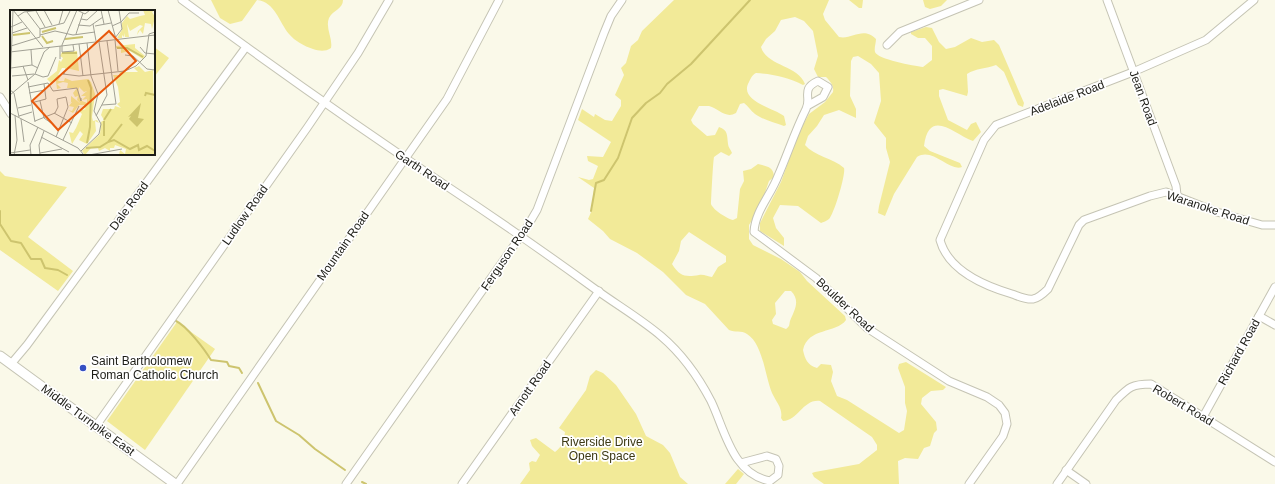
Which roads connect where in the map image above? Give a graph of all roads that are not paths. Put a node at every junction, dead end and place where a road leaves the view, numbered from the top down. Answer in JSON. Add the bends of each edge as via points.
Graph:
{"nodes":[{"id":1,"x":182,"y":0,"type":"edge"},
{"id":2,"x":390,"y":0,"type":"edge"},
{"id":3,"x":499,"y":0,"type":"edge"},
{"id":4,"x":622,"y":0,"type":"edge"},
{"id":5,"x":979,"y":0,"type":"edge"},
{"id":6,"x":1107,"y":0,"type":"edge"},
{"id":7,"x":1254,"y":0,"type":"edge"},
{"id":8,"x":887,"y":46,"type":"dead end"},
{"id":9,"x":246,"y":47,"type":"junction"},
{"id":10,"x":1133,"y":72,"type":"junction"},
{"id":11,"x":0,"y":97,"type":"edge"},
{"id":12,"x":325,"y":102,"type":"junction"},
{"id":13,"x":808,"y":106,"type":"dead end"},
{"id":14,"x":10,"y":112,"type":"edge"},
{"id":15,"x":405,"y":158,"type":"junction"},
{"id":16,"x":1177,"y":196,"type":"junction"},
{"id":17,"x":1275,"y":226,"type":"edge"},
{"id":18,"x":522,"y":236,"type":"junction"},
{"id":19,"x":942,"y":249,"type":"joint"},
{"id":20,"x":1275,"y":287,"type":"edge"},
{"id":21,"x":599,"y":291,"type":"junction"},
{"id":22,"x":1259,"y":316,"type":"junction"},
{"id":23,"x":1275,"y":325,"type":"edge"},
{"id":24,"x":4,"y":360,"type":"edge"},
{"id":25,"x":1203,"y":417,"type":"junction"},
{"id":26,"x":96,"y":426,"type":"junction"},
{"id":27,"x":741,"y":462,"type":"junction"},
{"id":28,"x":1275,"y":462,"type":"edge"},
{"id":29,"x":1066,"y":470,"type":"junction"},
{"id":30,"x":176,"y":484,"type":"edge"},
{"id":31,"x":346,"y":484,"type":"edge"},
{"id":32,"x":462,"y":484,"type":"edge"},
{"id":33,"x":969,"y":484,"type":"edge"},
{"id":34,"x":1057,"y":484,"type":"edge"},
{"id":35,"x":1086,"y":484,"type":"edge"}],
"edges":[{"from":1,"to":9,"type":"street","name":"Garth Road"},
{"from":2,"to":12,"type":"street","name":"Ludlow Road"},
{"from":3,"to":15,"type":"street","name":"Mountain Road","via":[[447,99]]},
{"from":4,"to":18,"type":"street","name":"Ferguson Road","via":[[610,16],[537,210]]},
{"from":5,"to":8,"type":"street","via":[[900,32]]},
{"from":6,"to":10,"type":"street","name":"Jean Road"},
{"from":7,"to":10,"type":"street","name":"Adelaide Road","via":[[1206,40]]},
{"from":9,"to":12,"type":"street","name":"Garth Road"},
{"from":9,"to":24,"type":"street","name":"Dale Road","via":[[27,345]]},
{"from":10,"to":16,"type":"street","name":"Jean Road","via":[[1176,186]]},
{"from":10,"to":19,"type":"street","name":"Adelaide Road","via":[[996,125],[984,140],[942,232]]},
{"from":11,"to":14,"type":"street"},
{"from":12,"to":15,"type":"street","name":"Garth Road"},
{"from":12,"to":26,"type":"street","name":"Ludlow Road"},
{"from":13,"to":33,"type":"street","name":"Boulder Road","via":[[796,128],[778,178],[755,222],[754,232],[816,278],[867,328],[949,381],[999,405],[1005,413],[1007,424],[1003,436]]},
{"from":15,"to":18,"type":"street","name":"Garth Road"},
{"from":15,"to":30,"type":"street","name":"Mountain Road"},
{"from":16,"to":17,"type":"street","name":"Waranoke Road","via":[[1217,212],[1262,225]]},
{"from":16,"to":19,"type":"street","name":"Waranoke Road","via":[[1166,192],[1150,196],[1084,220],[1079,225],[1048,289],[1041,296],[1032,299],[992,288],[954,264]]},
{"from":18,"to":21,"type":"street","name":"Garth Road"},
{"from":18,"to":31,"type":"street","name":"Ferguson Road"},
{"from":20,"to":22,"type":"street","name":"Richard Road"},
{"from":21,"to":27,"type":"street","name":"Garth Road","via":[[664,338],[686,364],[711,401],[732,453]]},
{"from":21,"to":32,"type":"street","name":"Arnott Road"},
{"from":22,"to":23,"type":"street"},
{"from":22,"to":25,"type":"street","name":"Richard Road"},
{"from":24,"to":26,"type":"main road","name":"Middle Turnpike East"},
{"from":25,"to":28,"type":"street","name":"Robert Road"},
{"from":25,"to":29,"type":"street","name":"Robert Road","via":[[1151,384],[1137,384],[1116,400]]},
{"from":26,"to":30,"type":"main road","name":"Middle Turnpike East"},
{"from":27,"to":27,"type":"street","name":"Garth Road","via":[[760,479],[770,481],[778,475],[779,466],[772,457]]},
{"from":29,"to":34,"type":"street","name":"Robert Road"},
{"from":29,"to":35,"type":"street"}]}
